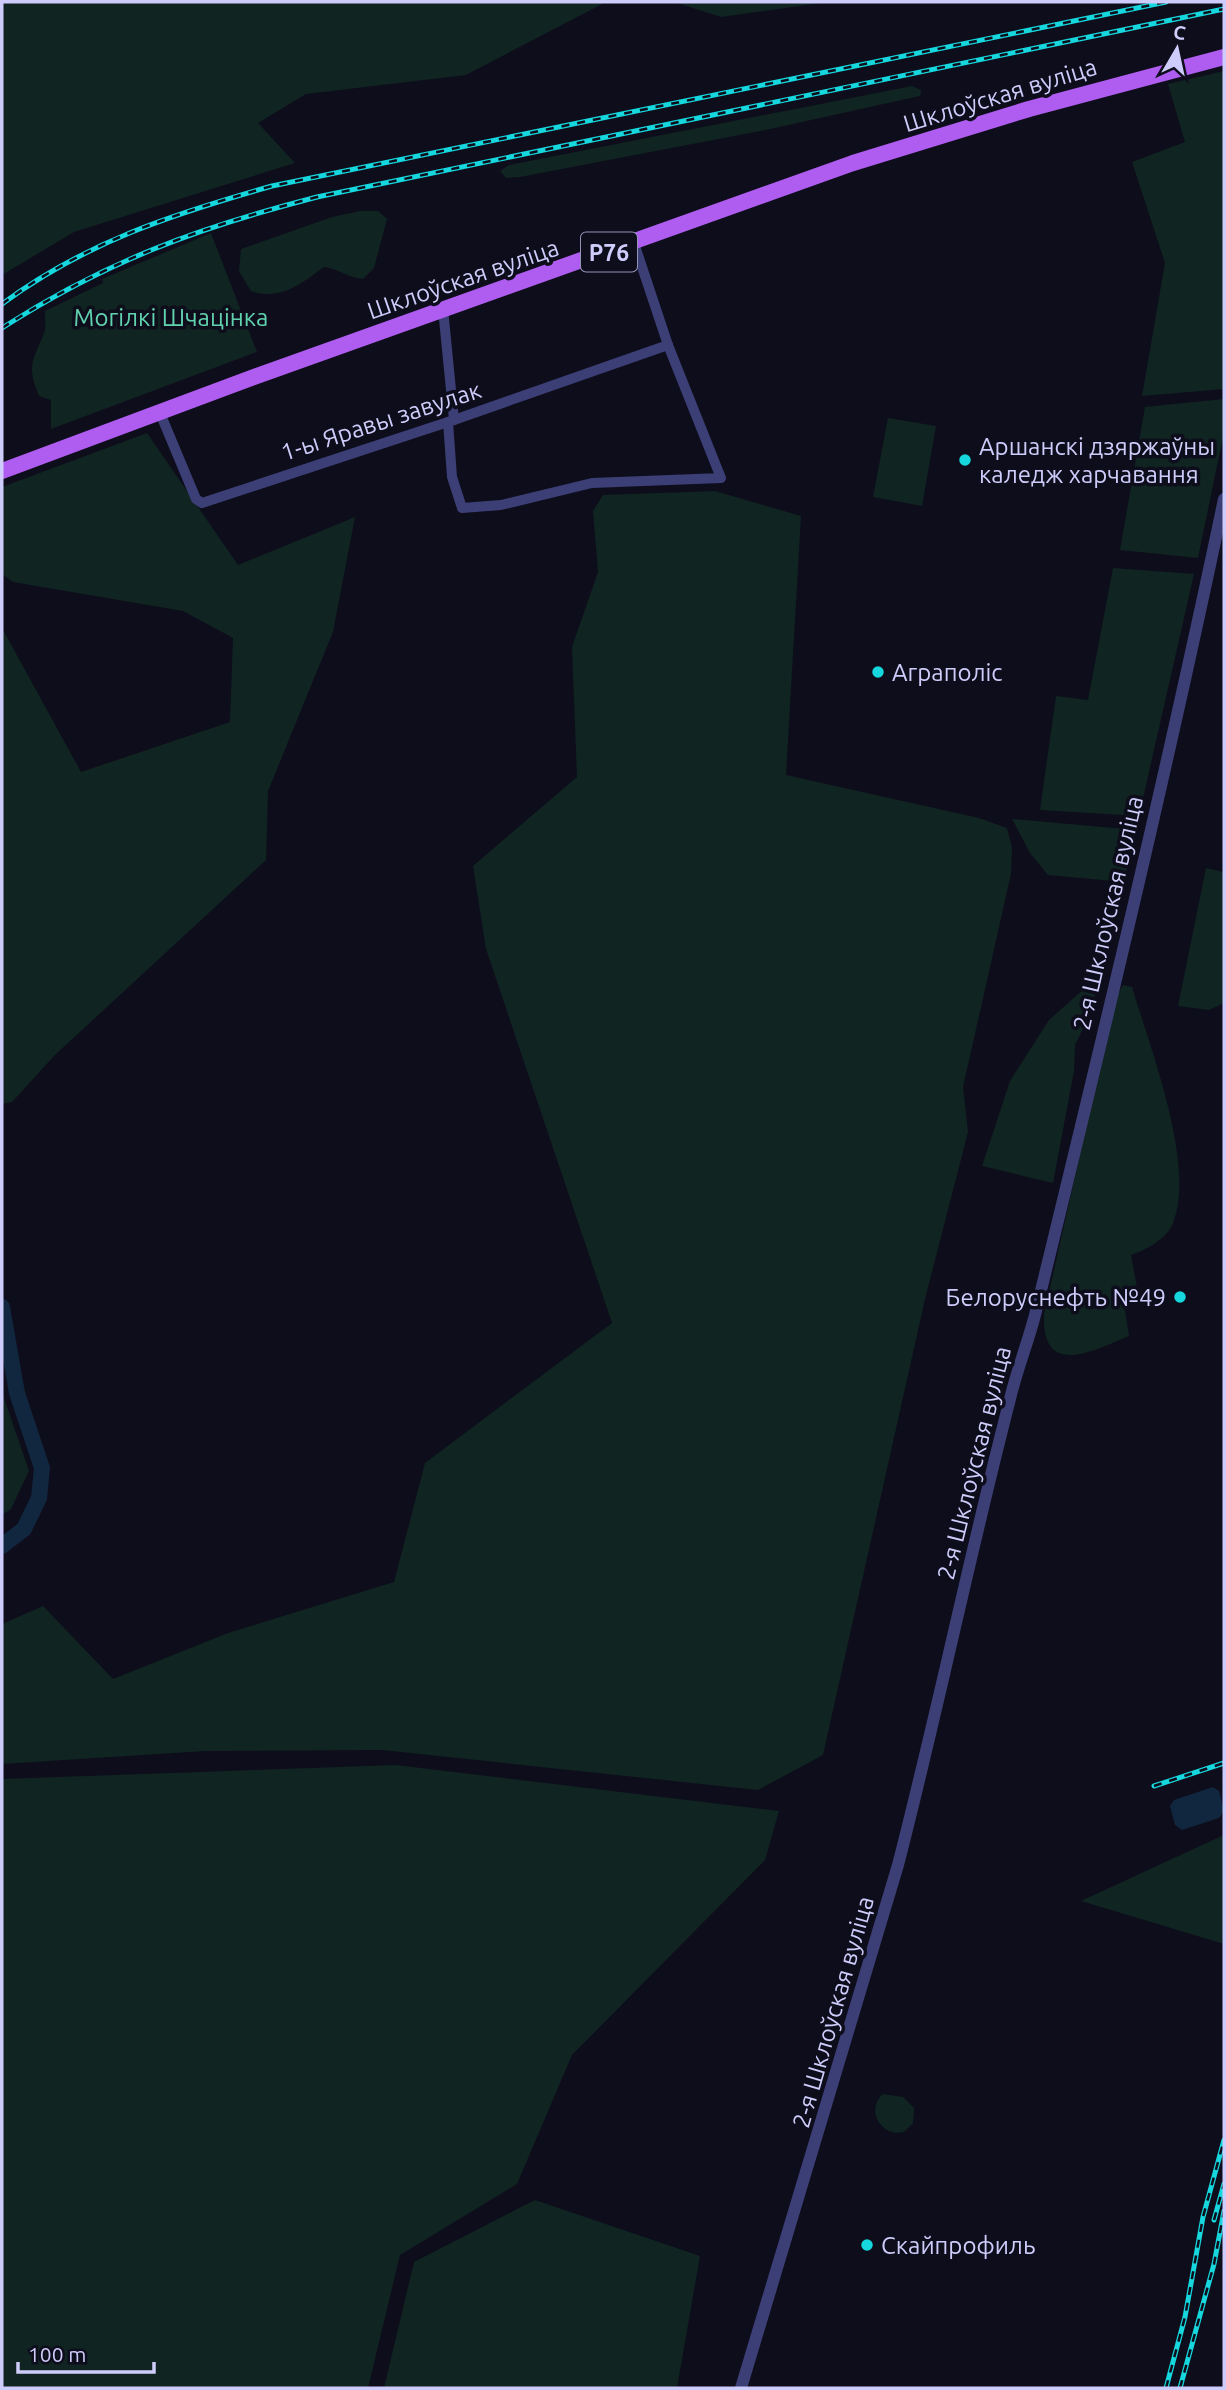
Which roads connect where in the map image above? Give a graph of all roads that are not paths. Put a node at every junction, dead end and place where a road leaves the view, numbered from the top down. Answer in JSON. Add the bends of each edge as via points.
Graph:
{"nodes":[{"id":1,"x":1224,"y":57,"type":"edge"},
{"id":2,"x":634,"y":243,"type":"junction"},
{"id":3,"x":443,"y":309,"type":"junction"},
{"id":4,"x":668,"y":345,"type":"junction"},
{"id":5,"x":160,"y":413,"type":"junction"},
{"id":6,"x":451,"y":421,"type":"junction"},
{"id":7,"x":2,"y":471,"type":"edge"},
{"id":8,"x":1224,"y":499,"type":"edge"},
{"id":9,"x":741,"y":2388,"type":"edge"}],
"edges":[{"from":1,"to":2,"type":"main road","name":"Шклоўская вуліца","number":"Р76","via":[[1065,98],[866,159]]},
{"from":2,"to":3,"type":"main road","name":"Шклоўская вуліца","number":"Р76"},
{"from":2,"to":4,"type":"street"},
{"from":3,"to":5,"type":"main road","name":"Шклоўская вуліца","number":"Р76"},
{"from":3,"to":6,"type":"street"},
{"from":4,"to":6,"type":"street","name":"1-ы Яравы завулак"},
{"from":4,"to":6,"type":"street","via":[[721,478],[592,483],[501,505],[462,508],[452,477]]},
{"from":5,"to":6,"type":"street","name":"1-ы Яравы завулак","via":[[195,499],[202,502]]},
{"from":5,"to":7,"type":"main road","name":"Шклоўская вуліца","number":"Р76"},
{"from":8,"to":9,"type":"street","name":"2-я Шклоўская вуліца","via":[[1035,1315],[1011,1394],[894,1878]]}]}
